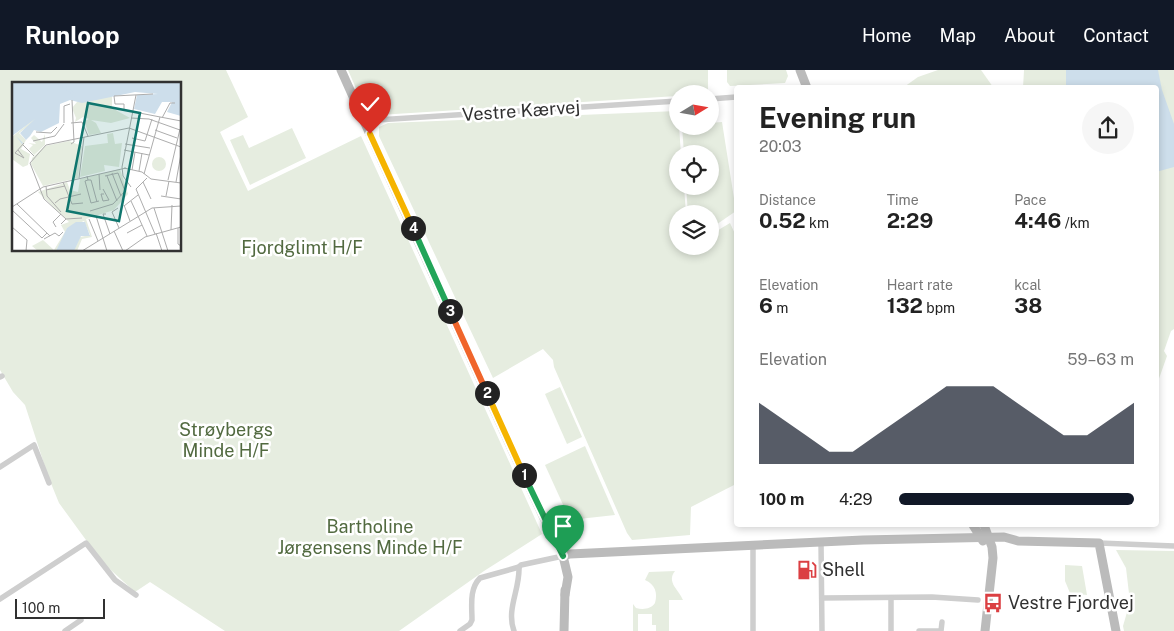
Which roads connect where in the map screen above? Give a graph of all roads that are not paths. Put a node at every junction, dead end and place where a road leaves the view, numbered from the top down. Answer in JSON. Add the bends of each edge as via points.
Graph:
{"nodes":[{"id":1,"x":341,"y":70,"type":"edge"},
{"id":2,"x":800,"y":70,"type":"edge"},
{"id":3,"x":806,"y":85,"type":"edge"},
{"id":4,"x":734,"y":97,"type":"edge"},
{"id":5,"x":719,"y":98,"type":"edge"},
{"id":6,"x":669,"y":102,"type":"edge"},
{"id":7,"x":365,"y":123,"type":"junction"},
{"id":8,"x":0,"y":467,"type":"edge"},
{"id":9,"x":49,"y":483,"type":"dead end"},
{"id":10,"x":975,"y":527,"type":"edge"},
{"id":11,"x":984,"y":527,"type":"edge"},
{"id":12,"x":986,"y":540,"type":"junction"},
{"id":13,"x":822,"y":542,"type":"junction"},
{"id":14,"x":1099,"y":543,"type":"junction"},
{"id":15,"x":753,"y":545,"type":"junction"},
{"id":16,"x":1174,"y":546,"type":"edge"},
{"id":17,"x":561,"y":557,"type":"junction"},
{"id":18,"x":519,"y":567,"type":"junction"},
{"id":19,"x":136,"y":595,"type":"dead end"},
{"id":20,"x":822,"y":598,"type":"junction"},
{"id":21,"x":892,"y":598,"type":"junction"},
{"id":22,"x":0,"y":599,"type":"edge"},
{"id":23,"x":978,"y":600,"type":"dead end"},
{"id":24,"x":81,"y":620,"type":"dead end"},
{"id":25,"x":942,"y":622,"type":"dead end"},
{"id":26,"x":64,"y":631,"type":"edge"},
{"id":27,"x":460,"y":631,"type":"edge"},
{"id":28,"x":514,"y":631,"type":"edge"},
{"id":29,"x":564,"y":631,"type":"edge"},
{"id":30,"x":753,"y":631,"type":"edge"},
{"id":31,"x":822,"y":631,"type":"edge"},
{"id":32,"x":891,"y":631,"type":"edge"},
{"id":33,"x":919,"y":631,"type":"edge"},
{"id":34,"x":985,"y":631,"type":"edge"},
{"id":35,"x":1116,"y":631,"type":"edge"}],
"edges":[{"from":1,"to":7,"type":"street"},
{"from":2,"to":3,"type":"street"},
{"from":4,"to":5,"type":"street"},
{"from":6,"to":7,"type":"street","name":"Vestre Kærvej"},
{"from":7,"to":17,"type":"street"},
{"from":8,"to":9,"type":"street","via":[[34,445]]},
{"from":10,"to":12,"type":"street"},
{"from":11,"to":12,"type":"street"},
{"from":12,"to":13,"type":"street"},
{"from":12,"to":14,"type":"street"},
{"from":12,"to":34,"type":"street","via":[[993,558]]},
{"from":13,"to":15,"type":"street"},
{"from":13,"to":20,"type":"street"},
{"from":14,"to":16,"type":"street"},
{"from":14,"to":35,"type":"street"},
{"from":15,"to":17,"type":"street","via":[[584,553]]},
{"from":15,"to":30,"type":"street"},
{"from":17,"to":18,"type":"street"},
{"from":17,"to":29,"type":"street"},
{"from":18,"to":27,"type":"street","via":[[484,576],[475,582],[472,620]]},
{"from":18,"to":28,"type":"street","via":[[510,613]]},
{"from":19,"to":22,"type":"street","via":[[115,580],[86,543]]},
{"from":20,"to":21,"type":"street"},
{"from":20,"to":31,"type":"street"},
{"from":21,"to":23,"type":"street"},
{"from":21,"to":32,"type":"street"},
{"from":24,"to":26,"type":"street"},
{"from":25,"to":33,"type":"street","via":[[941,631]]}]}
